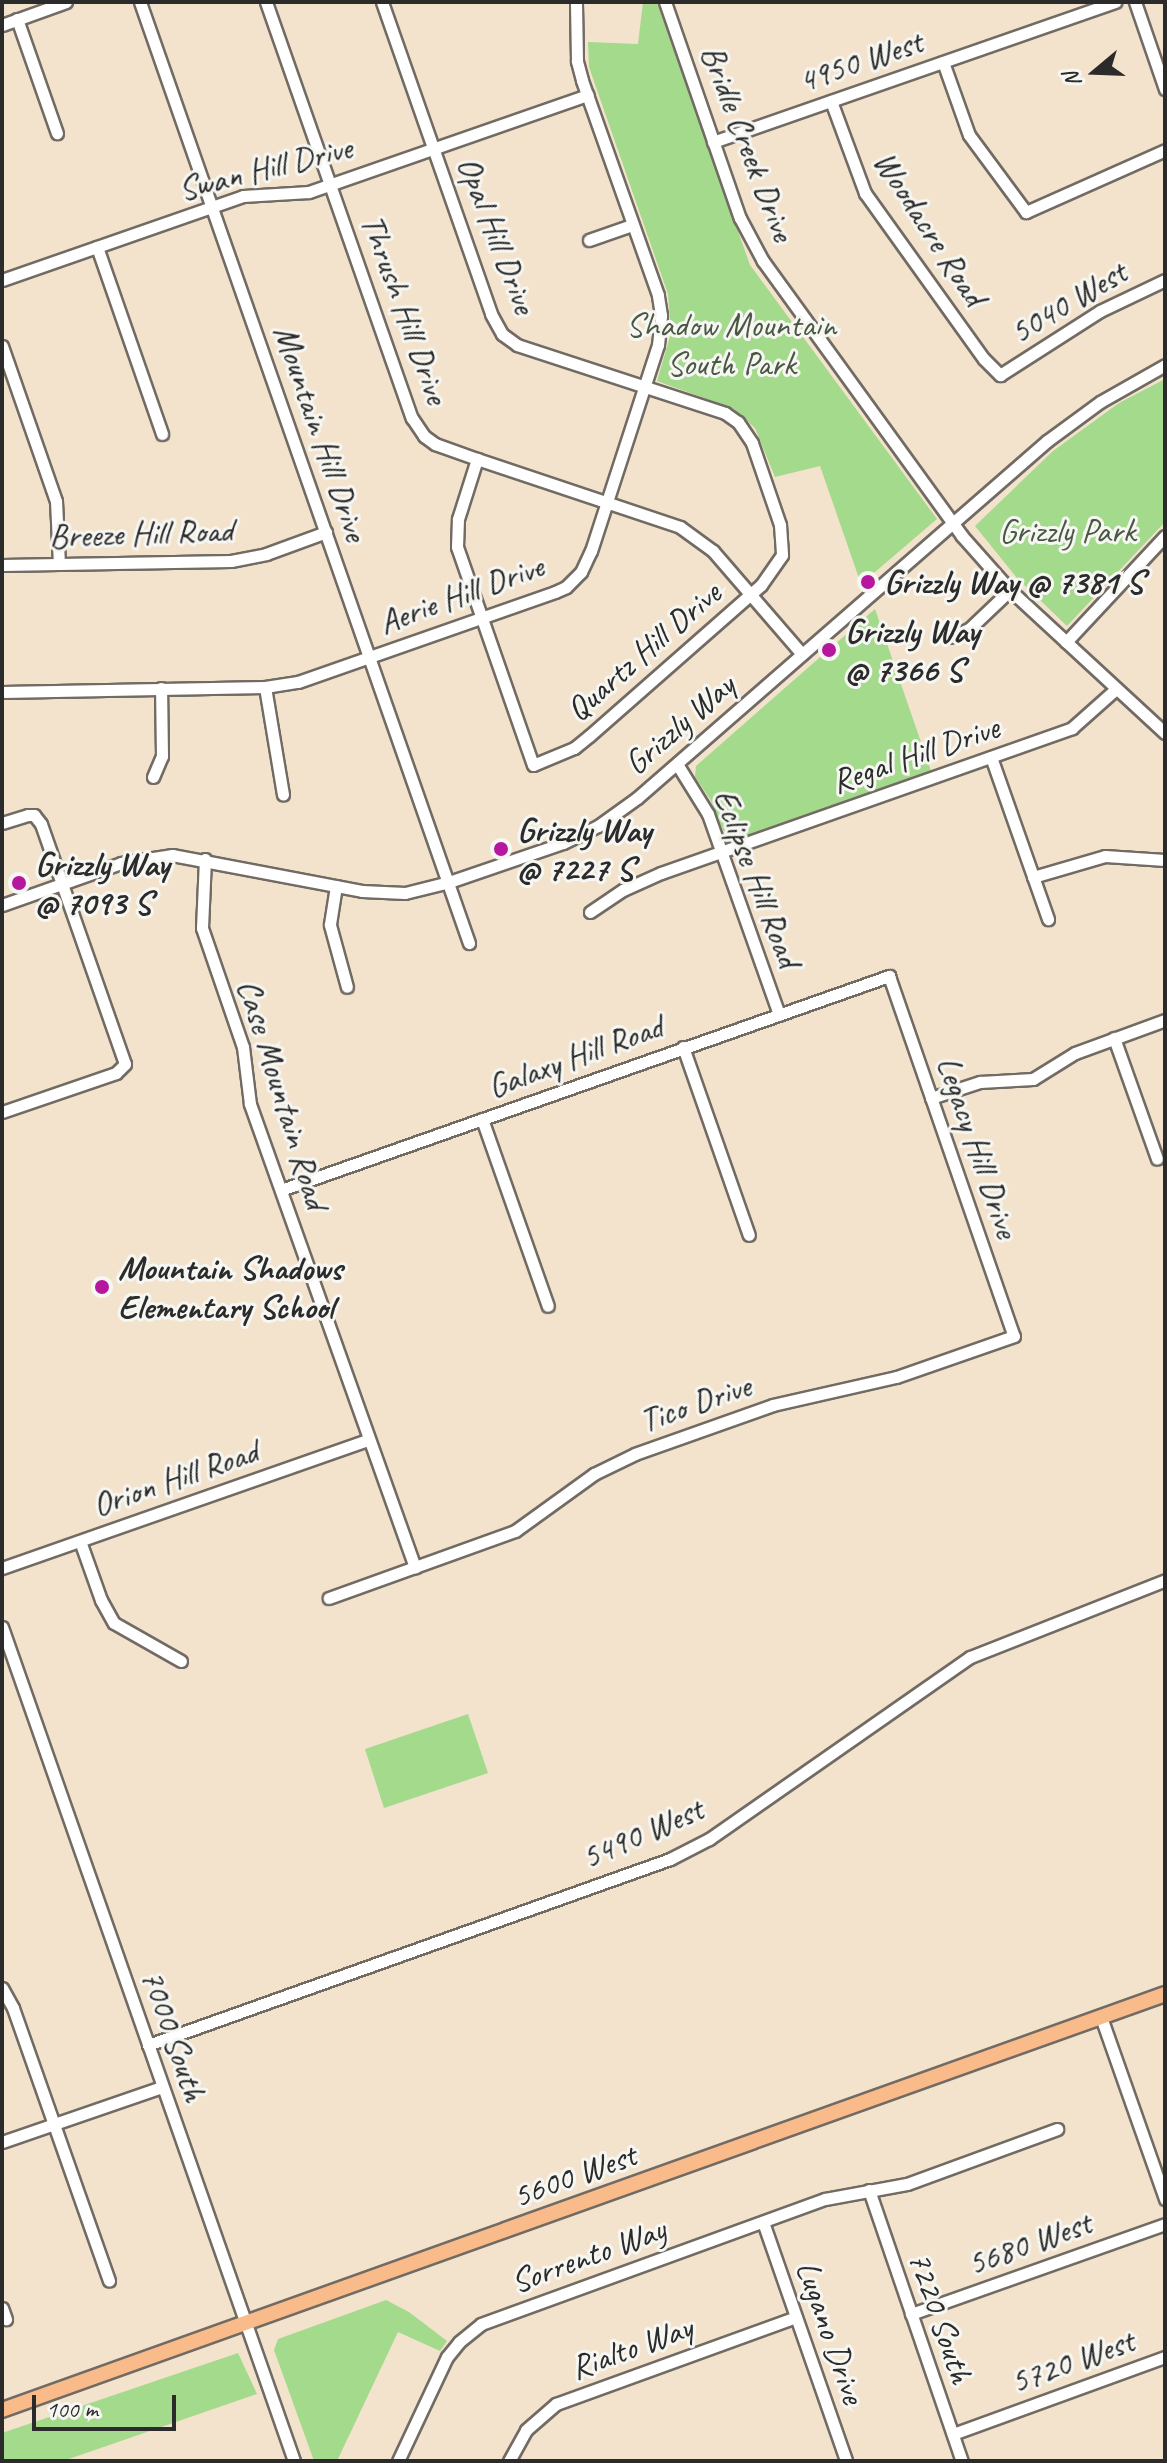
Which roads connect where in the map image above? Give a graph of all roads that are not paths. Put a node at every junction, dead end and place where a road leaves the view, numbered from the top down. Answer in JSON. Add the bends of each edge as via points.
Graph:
{"nodes":[{"id":1,"x":66,"y":2,"type":"edge"},
{"id":2,"x":140,"y":2,"type":"edge"},
{"id":3,"x":266,"y":2,"type":"edge"},
{"id":4,"x":382,"y":2,"type":"edge"},
{"id":5,"x":576,"y":2,"type":"edge"},
{"id":6,"x":665,"y":2,"type":"edge"},
{"id":7,"x":1115,"y":2,"type":"edge"},
{"id":8,"x":1135,"y":2,"type":"edge"},
{"id":9,"x":1086,"y":7,"type":"edge"},
{"id":10,"x":17,"y":19,"type":"junction"},
{"id":11,"x":2,"y":25,"type":"edge"},
{"id":12,"x":943,"y":62,"type":"junction"},
{"id":13,"x":1165,"y":89,"type":"edge"},
{"id":14,"x":588,"y":95,"type":"junction"},
{"id":15,"x":831,"y":101,"type":"junction"},
{"id":16,"x":57,"y":133,"type":"dead end"},
{"id":17,"x":713,"y":142,"type":"junction"},
{"id":18,"x":433,"y":149,"type":"junction"},
{"id":19,"x":1165,"y":150,"type":"edge"},
{"id":20,"x":330,"y":185,"type":"junction"},
{"id":21,"x":212,"y":207,"type":"junction"},
{"id":22,"x":632,"y":225,"type":"junction"},
{"id":23,"x":589,"y":240,"type":"dead end"},
{"id":24,"x":97,"y":247,"type":"junction"},
{"id":25,"x":2,"y":280,"type":"edge"},
{"id":26,"x":1165,"y":280,"type":"edge"},
{"id":27,"x":2,"y":346,"type":"edge"},
{"id":28,"x":1165,"y":365,"type":"edge"},
{"id":29,"x":1000,"y":375,"type":"joint"},
{"id":30,"x":644,"y":386,"type":"junction"},
{"id":31,"x":162,"y":434,"type":"dead end"},
{"id":32,"x":477,"y":459,"type":"junction"},
{"id":33,"x":608,"y":501,"type":"junction"},
{"id":34,"x":952,"y":523,"type":"junction"},
{"id":35,"x":326,"y":532,"type":"junction"},
{"id":36,"x":1165,"y":536,"type":"edge"},
{"id":37,"x":59,"y":564,"type":"junction"},
{"id":38,"x":778,"y":564,"type":"joint"},
{"id":39,"x":2,"y":565,"type":"edge"},
{"id":40,"x":1010,"y":590,"type":"junction"},
{"id":41,"x":751,"y":594,"type":"junction"},
{"id":42,"x":482,"y":617,"type":"junction"},
{"id":43,"x":950,"y":637,"type":"dead end"},
{"id":44,"x":1066,"y":642,"type":"junction"},
{"id":45,"x":802,"y":654,"type":"junction"},
{"id":46,"x":370,"y":657,"type":"junction"},
{"id":47,"x":265,"y":687,"type":"junction"},
{"id":48,"x":161,"y":688,"type":"junction"},
{"id":49,"x":1116,"y":689,"type":"junction"},
{"id":50,"x":2,"y":692,"type":"edge"},
{"id":51,"x":1165,"y":733,"type":"edge"},
{"id":52,"x":991,"y":757,"type":"junction"},
{"id":53,"x":677,"y":764,"type":"junction"},
{"id":54,"x":153,"y":777,"type":"dead end"},
{"id":55,"x":283,"y":794,"type":"dead end"},
{"id":56,"x":2,"y":823,"type":"edge"},
{"id":57,"x":721,"y":852,"type":"junction"},
{"id":58,"x":205,"y":859,"type":"junction"},
{"id":59,"x":1165,"y":860,"type":"edge"},
{"id":60,"x":1033,"y":877,"type":"junction"},
{"id":61,"x":449,"y":882,"type":"junction"},
{"id":62,"x":64,"y":883,"type":"junction"},
{"id":63,"x":336,"y":886,"type":"junction"},
{"id":64,"x":2,"y":905,"type":"edge"},
{"id":65,"x":590,"y":912,"type":"dead end"},
{"id":66,"x":1048,"y":919,"type":"dead end"},
{"id":67,"x":469,"y":943,"type":"dead end"},
{"id":68,"x":889,"y":976,"type":"joint"},
{"id":69,"x":347,"y":987,"type":"dead end"},
{"id":70,"x":779,"y":1015,"type":"junction"},
{"id":71,"x":1165,"y":1020,"type":"edge"},
{"id":72,"x":1114,"y":1038,"type":"junction"},
{"id":73,"x":683,"y":1047,"type":"junction"},
{"id":74,"x":931,"y":1098,"type":"junction"},
{"id":75,"x":2,"y":1112,"type":"edge"},
{"id":76,"x":482,"y":1119,"type":"junction"},
{"id":77,"x":1157,"y":1159,"type":"dead end"},
{"id":78,"x":281,"y":1190,"type":"junction"},
{"id":79,"x":749,"y":1235,"type":"dead end"},
{"id":80,"x":548,"y":1306,"type":"dead end"},
{"id":81,"x":1014,"y":1336,"type":"joint"},
{"id":82,"x":367,"y":1440,"type":"junction"},
{"id":83,"x":80,"y":1541,"type":"junction"},
{"id":84,"x":2,"y":1568,"type":"edge"},
{"id":85,"x":415,"y":1568,"type":"junction"},
{"id":86,"x":1165,"y":1580,"type":"edge"},
{"id":87,"x":329,"y":1598,"type":"dead end"},
{"id":88,"x":2,"y":1627,"type":"edge"},
{"id":89,"x":181,"y":1661,"type":"dead end"},
{"id":90,"x":2,"y":1988,"type":"edge"},
{"id":91,"x":1165,"y":1994,"type":"edge"},
{"id":92,"x":1101,"y":2017,"type":"junction"},
{"id":93,"x":148,"y":2045,"type":"junction"},
{"id":94,"x":162,"y":2087,"type":"junction"},
{"id":95,"x":54,"y":2124,"type":"junction"},
{"id":96,"x":1057,"y":2129,"type":"dead end"},
{"id":97,"x":2,"y":2142,"type":"edge"},
{"id":98,"x":869,"y":2190,"type":"junction"},
{"id":99,"x":1165,"y":2199,"type":"edge"},
{"id":100,"x":763,"y":2222,"type":"junction"},
{"id":101,"x":1165,"y":2224,"type":"edge"},
{"id":102,"x":109,"y":2281,"type":"dead end"},
{"id":103,"x":911,"y":2314,"type":"junction"},
{"id":104,"x":796,"y":2317,"type":"junction"},
{"id":105,"x":246,"y":2325,"type":"junction"},
{"id":106,"x":1165,"y":2357,"type":"edge"},
{"id":107,"x":2,"y":2410,"type":"edge"},
{"id":108,"x":953,"y":2434,"type":"junction"},
{"id":109,"x":294,"y":2461,"type":"edge"},
{"id":110,"x":398,"y":2461,"type":"edge"},
{"id":111,"x":509,"y":2461,"type":"edge"},
{"id":112,"x":846,"y":2461,"type":"edge"},
{"id":113,"x":962,"y":2461,"type":"edge"}],
"edges":[{"from":1,"to":10,"type":"street"},
{"from":2,"to":21,"type":"street","name":"Mountain Hill Drive"},
{"from":3,"to":20,"type":"street","name":"Thrush Hill Drive"},
{"from":4,"to":18,"type":"street","name":"Opal Hill Drive"},
{"from":5,"to":14,"type":"street","name":"Aerie Hill Drive","via":[[577,61]]},
{"from":6,"to":17,"type":"street","name":"Bridle Creek Drive"},
{"from":7,"to":9,"type":"street","name":"4950 West"},
{"from":8,"to":13,"type":"street"},
{"from":9,"to":12,"type":"street","name":"4950 West"},
{"from":10,"to":11,"type":"street"},
{"from":10,"to":16,"type":"street"},
{"from":12,"to":15,"type":"street","name":"4950 West"},
{"from":12,"to":19,"type":"street","via":[[969,135],[1026,212]]},
{"from":14,"to":18,"type":"street","name":"Swan Hill Drive"},
{"from":14,"to":22,"type":"street","name":"Aerie Hill Drive"},
{"from":15,"to":17,"type":"street","name":"4950 West"},
{"from":15,"to":29,"type":"street","name":"Woodacre Road","via":[[865,193]]},
{"from":17,"to":34,"type":"street","name":"Bridle Creek Drive","via":[[751,242]]},
{"from":18,"to":20,"type":"street","name":"Swan Hill Drive"},
{"from":18,"to":30,"type":"street","name":"Opal Hill Drive","via":[[502,334],[517,345]]},
{"from":20,"to":21,"type":"street","name":"Swan Hill Drive","via":[[302,194],[249,194]]},
{"from":20,"to":32,"type":"street","name":"Thrush Hill Drive","via":[[417,427],[435,444]]},
{"from":21,"to":24,"type":"street","name":"Swan Hill Drive"},
{"from":21,"to":35,"type":"street","name":"Mountain Hill Drive"},
{"from":22,"to":23,"type":"street"},
{"from":22,"to":30,"type":"street","name":"Aerie Hill Drive","via":[[661,315],[658,345]]},
{"from":24,"to":25,"type":"street","name":"Swan Hill Drive"},
{"from":24,"to":31,"type":"street"},
{"from":26,"to":29,"type":"street","name":"5040 West","via":[[1100,311]]},
{"from":27,"to":37,"type":"street","via":[[56,501]]},
{"from":28,"to":34,"type":"street","name":"Grizzly Way","via":[[1072,421]]},
{"from":30,"to":33,"type":"street","name":"Aerie Hill Drive"},
{"from":30,"to":38,"type":"street","name":"Opal Hill Drive","via":[[725,413],[747,433],[780,525]]},
{"from":32,"to":33,"type":"street","name":"Thrush Hill Drive"},
{"from":32,"to":42,"type":"street","via":[[456,539]]},
{"from":33,"to":41,"type":"street","name":"Thrush Hill Drive","via":[[692,534]]},
{"from":33,"to":42,"type":"street","name":"Aerie Hill Drive","via":[[586,564],[575,579],[555,592]]},
{"from":34,"to":40,"type":"street","name":"Bridle Creek Drive"},
{"from":34,"to":45,"type":"street","name":"Grizzly Way"},
{"from":35,"to":37,"type":"street","name":"Breeze Hill Road","via":[[231,561]]},
{"from":35,"to":46,"type":"street","name":"Mountain Hill Drive"},
{"from":36,"to":44,"type":"street"},
{"from":37,"to":39,"type":"street","name":"Breeze Hill Road"},
{"from":38,"to":41,"type":"street","name":"Quartz Hill Drive"},
{"from":40,"to":43,"type":"street","via":[[969,629]]},
{"from":40,"to":44,"type":"street","name":"Bridle Creek Drive"},
{"from":41,"to":42,"type":"street","name":"Quartz Hill Drive","via":[[574,748],[533,765]]},
{"from":41,"to":45,"type":"street","name":"Thrush Hill Drive"},
{"from":42,"to":46,"type":"street","name":"Aerie Hill Drive"},
{"from":44,"to":49,"type":"street","name":"Bridle Creek Drive"},
{"from":45,"to":53,"type":"street","name":"Grizzly Way"},
{"from":46,"to":47,"type":"street","name":"Aerie Hill Drive","via":[[298,682]]},
{"from":46,"to":61,"type":"street","name":"Mountain Hill Drive"},
{"from":47,"to":48,"type":"street","name":"Aerie Hill Drive"},
{"from":47,"to":55,"type":"street"},
{"from":48,"to":50,"type":"street","name":"Aerie Hill Drive"},
{"from":48,"to":54,"type":"street","via":[[162,756]]},
{"from":49,"to":51,"type":"street","name":"Bridle Creek Drive"},
{"from":49,"to":52,"type":"street","name":"Regal Hill Drive","via":[[1072,728]]},
{"from":52,"to":57,"type":"street","name":"Regal Hill Drive"},
{"from":52,"to":60,"type":"street"},
{"from":53,"to":57,"type":"street","name":"Eclipse Hill Road","via":[[703,802]]},
{"from":53,"to":61,"type":"street","name":"Grizzly Way","via":[[598,826]]},
{"from":56,"to":62,"type":"street","via":[[25,815],[37,818]]},
{"from":57,"to":65,"type":"street","name":"Regal Hill Drive","via":[[641,881]]},
{"from":57,"to":70,"type":"street","name":"Eclipse Hill Road"},
{"from":58,"to":62,"type":"street","name":"Grizzly Way","via":[[146,857]]},
{"from":58,"to":63,"type":"street","name":"Grizzly Way"},
{"from":58,"to":78,"type":"street","name":"Case Mountain Road","via":[[202,928],[243,1047],[250,1104]]},
{"from":59,"to":60,"type":"street","via":[[1105,856]]},
{"from":60,"to":66,"type":"street"},
{"from":61,"to":63,"type":"street","name":"Grizzly Way","via":[[405,893]]},
{"from":61,"to":67,"type":"street","name":"Mountain Hill Drive"},
{"from":62,"to":64,"type":"street","name":"Grizzly Way"},
{"from":62,"to":75,"type":"street","via":[[124,1067]]},
{"from":63,"to":69,"type":"street","via":[[330,925]]},
{"from":68,"to":70,"type":"street","name":"Galaxy Hill Road"},
{"from":68,"to":74,"type":"street","name":"Legacy Hill Drive"},
{"from":70,"to":73,"type":"street","name":"Galaxy Hill Road"},
{"from":71,"to":72,"type":"street"},
{"from":72,"to":74,"type":"street","via":[[1075,1053],[1033,1079],[980,1082]]},
{"from":72,"to":77,"type":"street"},
{"from":73,"to":76,"type":"street","name":"Galaxy Hill Road"},
{"from":73,"to":79,"type":"street"},
{"from":74,"to":81,"type":"street","name":"Legacy Hill Drive"},
{"from":76,"to":78,"type":"street","name":"Galaxy Hill Road"},
{"from":76,"to":80,"type":"street"},
{"from":78,"to":82,"type":"street","name":"Case Mountain Road"},
{"from":81,"to":85,"type":"street","name":"Tico Drive","via":[[896,1377],[773,1405],[635,1454],[594,1474],[515,1531]]},
{"from":82,"to":83,"type":"street","name":"Orion Hill Road"},
{"from":82,"to":85,"type":"street","name":"Case Mountain Road"},
{"from":83,"to":84,"type":"street","name":"Orion Hill Road"},
{"from":83,"to":89,"type":"street","via":[[114,1623]]},
{"from":85,"to":87,"type":"street","name":"Tico Drive"},
{"from":86,"to":93,"type":"street","name":"5490 West","via":[[970,1657],[731,1824],[670,1859]]},
{"from":88,"to":93,"type":"street","name":"7000 South"},
{"from":90,"to":95,"type":"street"},
{"from":91,"to":92,"type":"main road","name":"5600 West"},
{"from":92,"to":99,"type":"street"},
{"from":92,"to":105,"type":"main road","name":"5600 West"},
{"from":93,"to":94,"type":"street","name":"7000 South"},
{"from":94,"to":95,"type":"street"},
{"from":94,"to":105,"type":"street","name":"7000 South"},
{"from":95,"to":97,"type":"street"},
{"from":95,"to":102,"type":"street"},
{"from":96,"to":98,"type":"street","name":"Sorrento Way","via":[[907,2184]]},
{"from":98,"to":100,"type":"street","name":"Sorrento Way","via":[[834,2196]]},
{"from":98,"to":103,"type":"street","name":"7220 South"},
{"from":100,"to":104,"type":"street","name":"Lugano Drive"},
{"from":100,"to":110,"type":"street","name":"Sorrento Way","via":[[473,2330],[447,2357]]},
{"from":101,"to":103,"type":"street","name":"5680 West"},
{"from":103,"to":108,"type":"street","name":"7220 South"},
{"from":104,"to":111,"type":"street","name":"Rialto Way","via":[[556,2404],[526,2430]]},
{"from":104,"to":112,"type":"street","name":"Lugano Drive"},
{"from":105,"to":107,"type":"main road","name":"5600 West"},
{"from":105,"to":109,"type":"street","name":"7000 South"},
{"from":106,"to":108,"type":"street","name":"5720 West"},
{"from":108,"to":113,"type":"street","name":"7220 South"}]}
